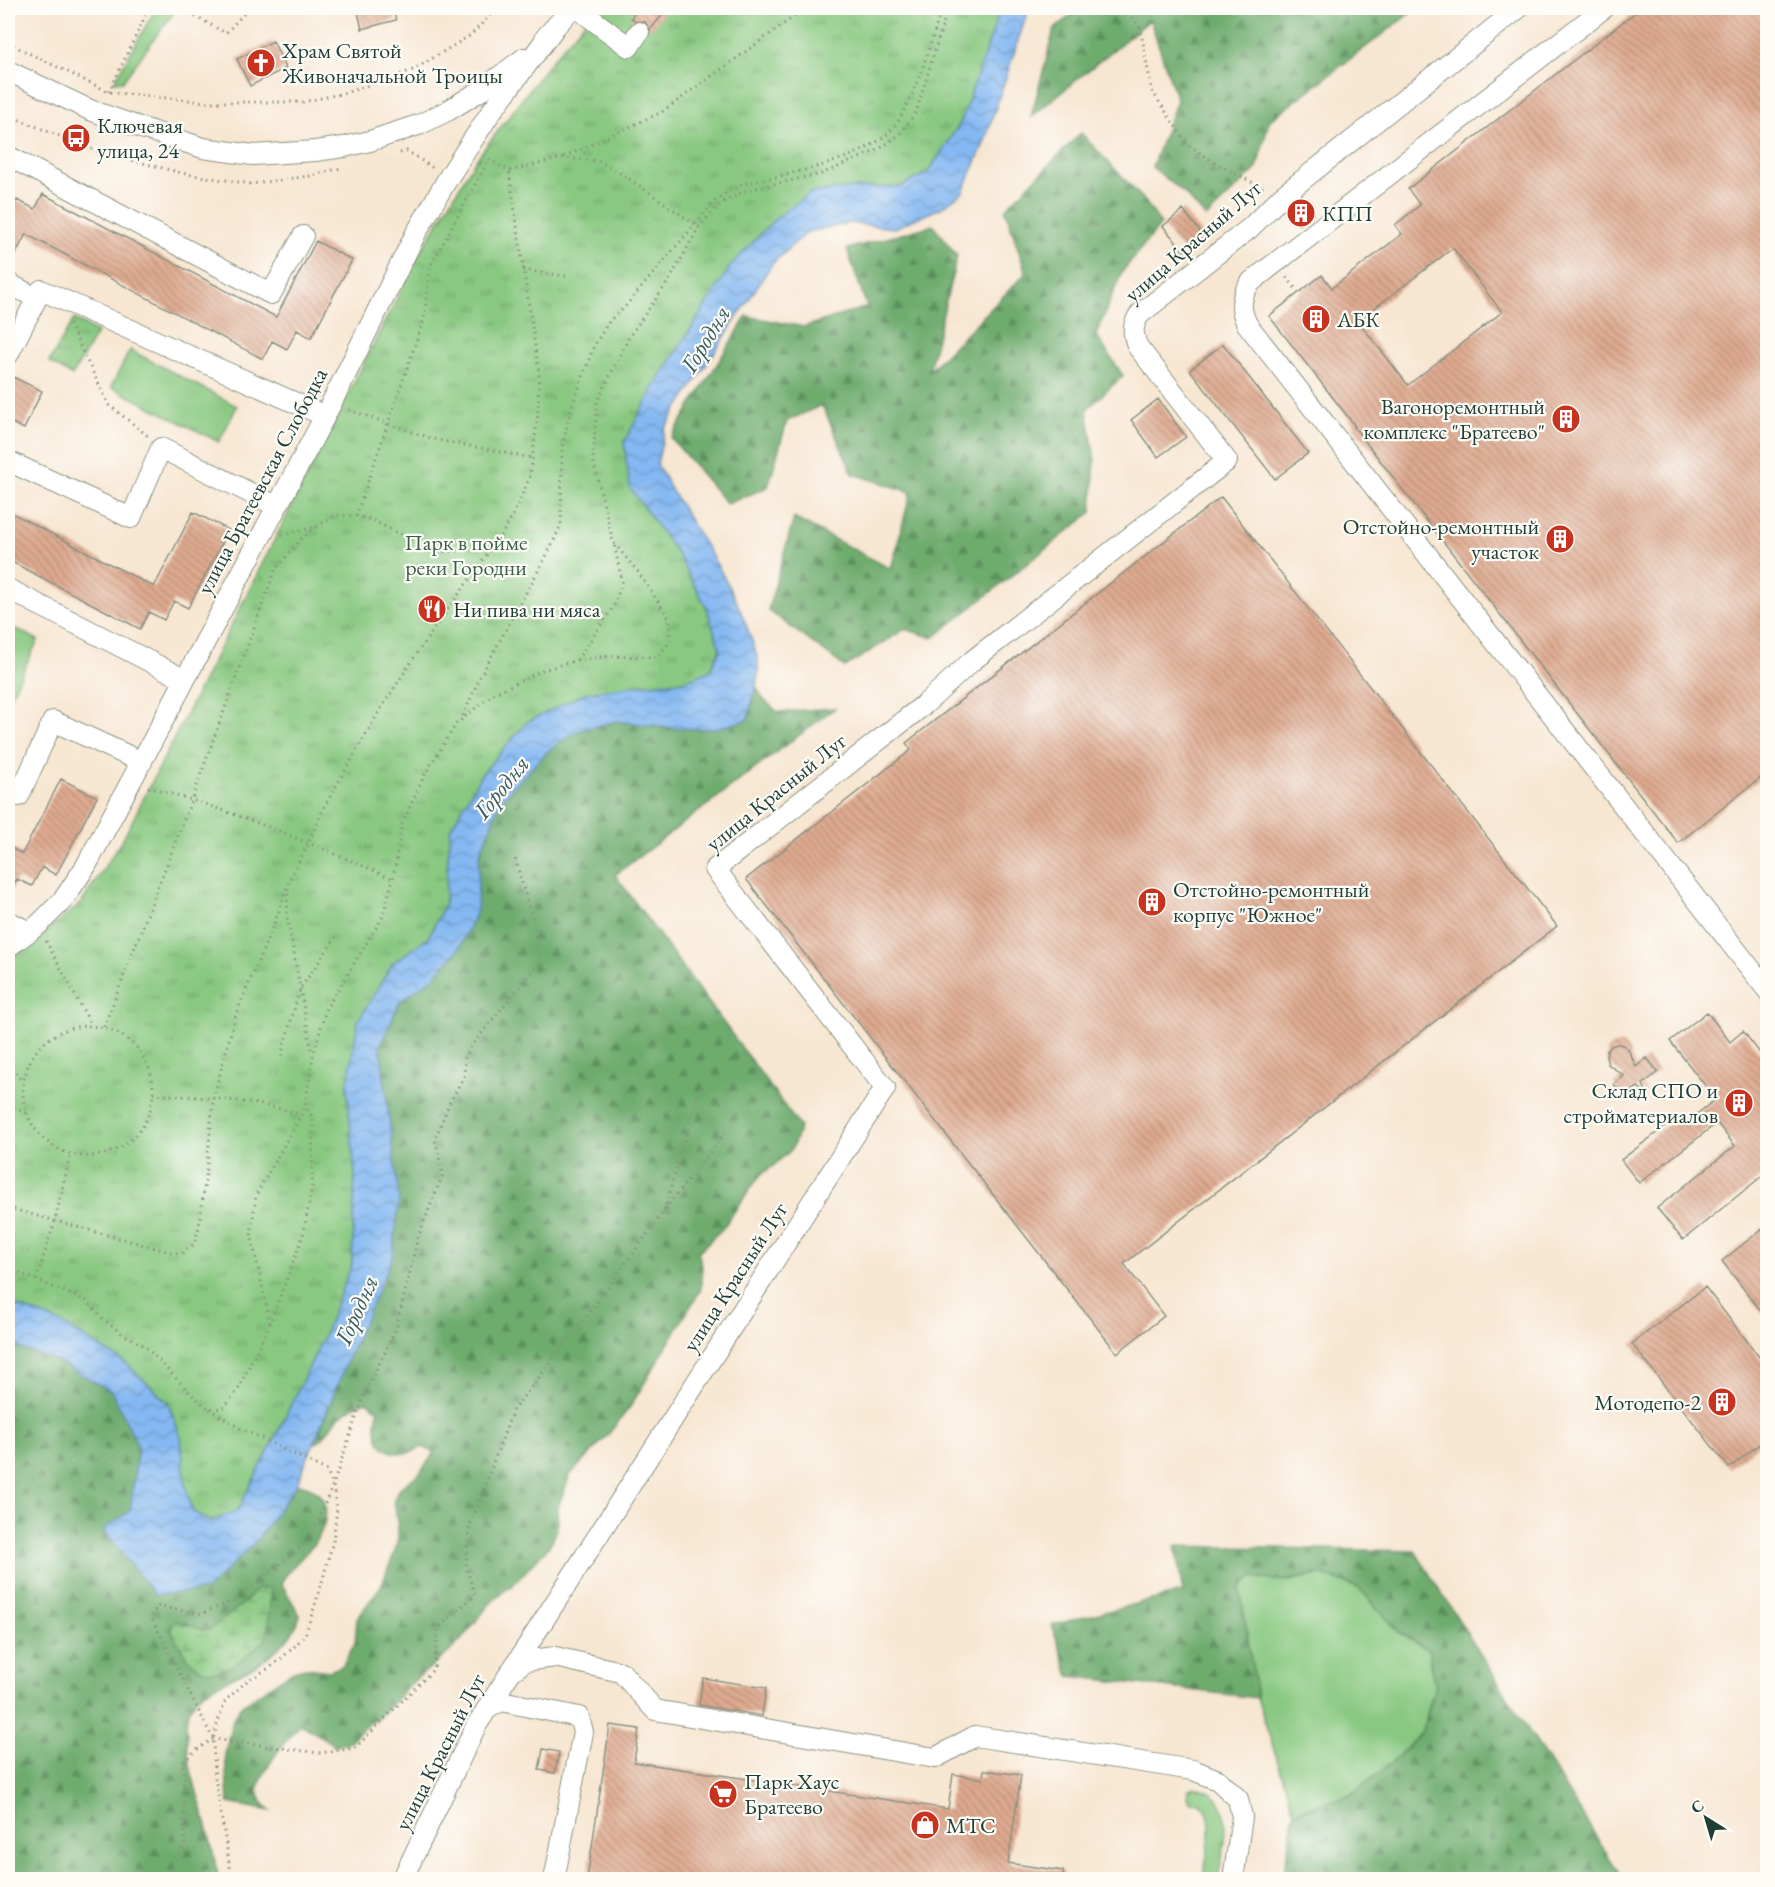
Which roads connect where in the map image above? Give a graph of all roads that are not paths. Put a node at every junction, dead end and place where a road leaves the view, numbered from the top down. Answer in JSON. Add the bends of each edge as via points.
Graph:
{"nodes":[{"id":1,"x":572,"y":8,"type":"edge"},
{"id":2,"x":577,"y":8,"type":"edge"},
{"id":3,"x":1519,"y":8,"type":"edge"},
{"id":4,"x":1604,"y":8,"type":"edge"},
{"id":5,"x":554,"y":30,"type":"junction"},
{"id":6,"x":639,"y":32,"type":"dead end"},
{"id":7,"x":10,"y":79,"type":"edge"},
{"id":8,"x":8,"y":156,"type":"edge"},
{"id":9,"x":303,"y":236,"type":"dead end"},
{"id":10,"x":8,"y":283,"type":"edge"},
{"id":11,"x":36,"y":298,"type":"junction"},
{"id":12,"x":8,"y":355,"type":"edge"},
{"id":13,"x":328,"y":410,"type":"junction"},
{"id":14,"x":8,"y":461,"type":"edge"},
{"id":15,"x":276,"y":506,"type":"junction"},
{"id":16,"x":8,"y":589,"type":"edge"},
{"id":17,"x":184,"y":679,"type":"junction"},
{"id":18,"x":142,"y":762,"type":"junction"},
{"id":19,"x":8,"y":791,"type":"edge"},
{"id":20,"x":8,"y":921,"type":"edge"},
{"id":21,"x":35,"y":932,"type":"junction"},
{"id":22,"x":8,"y":947,"type":"edge"},
{"id":23,"x":1767,"y":991,"type":"edge"},
{"id":24,"x":507,"y":1675,"type":"junction"},
{"id":25,"x":487,"y":1708,"type":"junction"},
{"id":26,"x":402,"y":1880,"type":"edge"},
{"id":27,"x":554,"y":1880,"type":"edge"},
{"id":28,"x":1233,"y":1880,"type":"edge"}],
"edges":[{"from":1,"to":5,"type":"street"},
{"from":2,"to":6,"type":"street","via":[[629,47]]},
{"from":3,"to":24,"type":"street","name":"улица Красный Луг","via":[[1140,314],[1133,330],[1138,347],[1227,461],[715,869],[885,1088]]},
{"from":4,"to":23,"type":"street","via":[[1252,281],[1244,291],[1242,314]]},
{"from":5,"to":7,"type":"street","via":[[520,61],[449,110],[370,141],[315,152],[253,155],[204,148]]},
{"from":5,"to":13,"type":"street","name":"улица Братеевская Слободка","via":[[491,112],[448,178],[416,233]]},
{"from":8,"to":9,"type":"street","via":[[272,294]]},
{"from":10,"to":11,"type":"street"},
{"from":11,"to":12,"type":"street"},
{"from":11,"to":13,"type":"street","via":[[41,290]]},
{"from":13,"to":15,"type":"street","name":"улица Братеевская Слободка"},
{"from":14,"to":15,"type":"street","via":[[131,518],[162,448]]},
{"from":15,"to":17,"type":"street","name":"улица Братеевская Слободка"},
{"from":16,"to":17,"type":"street"},
{"from":17,"to":18,"type":"street","name":"улица Братеевская Слободка"},
{"from":18,"to":19,"type":"street","via":[[53,721],[19,796]]},
{"from":18,"to":21,"type":"street","name":"улица Братеевская Слободка","via":[[86,866]]},
{"from":20,"to":21,"type":"street"},
{"from":21,"to":22,"type":"street","name":"улица Братеевская Слободка"},
{"from":24,"to":25,"type":"street","name":"улица Красный Луг"},
{"from":24,"to":28,"type":"street","via":[[525,1661],[555,1657],[621,1672],[655,1710],[935,1758],[975,1736],[1193,1770],[1218,1780],[1238,1799],[1242,1817]]},
{"from":25,"to":26,"type":"street","name":"улица Красный Луг"},
{"from":25,"to":27,"type":"street","via":[[501,1701],[579,1717],[583,1732]]}]}
